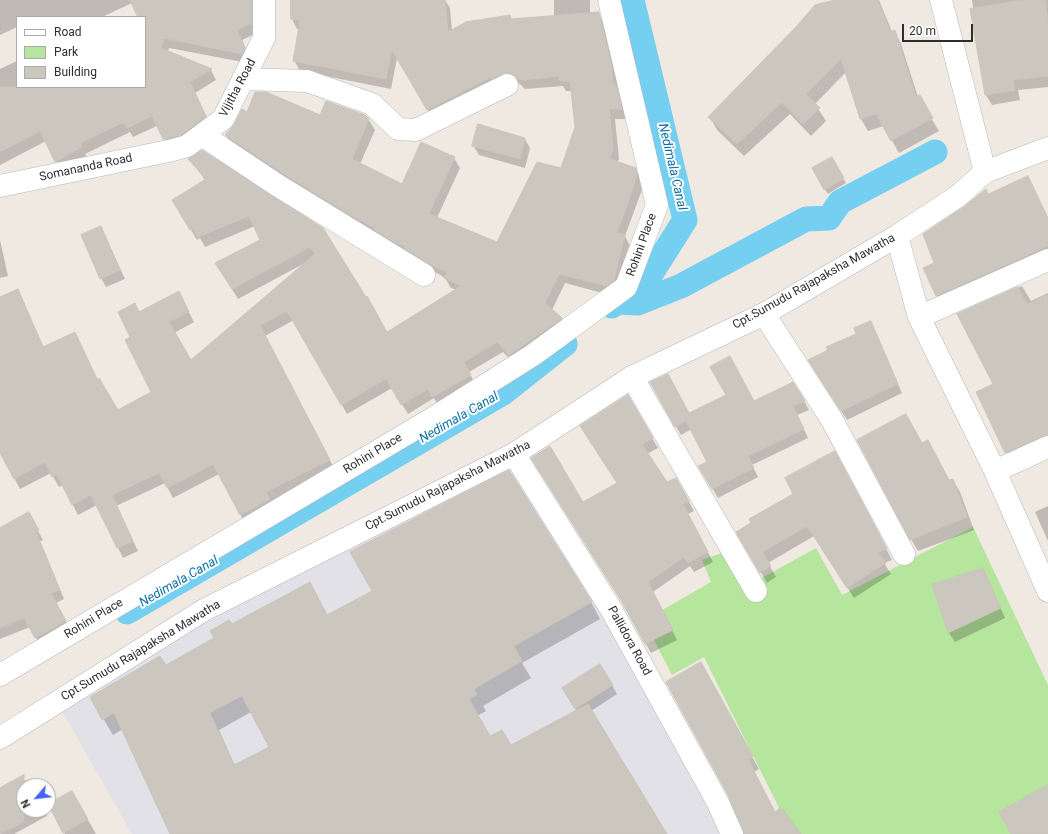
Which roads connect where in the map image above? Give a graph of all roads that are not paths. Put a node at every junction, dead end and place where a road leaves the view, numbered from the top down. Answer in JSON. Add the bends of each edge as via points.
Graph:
{"nodes":[{"id":1,"x":264,"y":0,"type":"edge"},
{"id":2,"x":609,"y":0,"type":"edge"},
{"id":3,"x":941,"y":0,"type":"edge"},
{"id":4,"x":243,"y":79,"type":"junction"},
{"id":5,"x":507,"y":85,"type":"dead end"},
{"id":6,"x":202,"y":135,"type":"junction"},
{"id":7,"x":1048,"y":148,"type":"edge"},
{"id":8,"x":173,"y":150,"type":"joint"},
{"id":9,"x":985,"y":172,"type":"junction"},
{"id":10,"x":0,"y":186,"type":"edge"},
{"id":11,"x":897,"y":236,"type":"junction"},
{"id":12,"x":1048,"y":260,"type":"edge"},
{"id":13,"x":424,"y":275,"type":"dead end"},
{"id":14,"x":764,"y":314,"type":"junction"},
{"id":15,"x":919,"y":317,"type":"junction"},
{"id":16,"x":632,"y":377,"type":"junction"},
{"id":17,"x":1048,"y":447,"type":"edge"},
{"id":18,"x":514,"y":454,"type":"junction"},
{"id":19,"x":995,"y":471,"type":"junction"},
{"id":20,"x":904,"y":554,"type":"dead end"},
{"id":21,"x":756,"y":591,"type":"dead end"},
{"id":22,"x":1048,"y":591,"type":"edge"},
{"id":23,"x":0,"y":675,"type":"edge"},
{"id":24,"x":0,"y":738,"type":"edge"},
{"id":25,"x":732,"y":834,"type":"edge"}],
"edges":[{"from":1,"to":4,"type":"street","name":"Vijitha Road","via":[[264,38]]},
{"from":2,"to":23,"type":"street","name":"Rohini Place","via":[[657,205],[626,287],[533,355],[430,420]]},
{"from":3,"to":9,"type":"street"},
{"from":4,"to":5,"type":"street","via":[[308,81],[372,104],[398,129],[416,130]]},
{"from":4,"to":6,"type":"street","name":"Vijitha Road","via":[[223,119]]},
{"from":6,"to":8,"type":"street","name":"Vijitha Road","via":[[187,146]]},
{"from":6,"to":13,"type":"street","via":[[277,185]]},
{"from":7,"to":9,"type":"street"},
{"from":8,"to":10,"type":"street","name":"Somananda Road"},
{"from":9,"to":11,"type":"street","name":"Cpt.Sumudu Rajapaksha Mawatha","via":[[958,196]]},
{"from":11,"to":14,"type":"street","name":"Cpt.Sumudu Rajapaksha Mawatha"},
{"from":11,"to":15,"type":"street"},
{"from":12,"to":15,"type":"street"},
{"from":14,"to":16,"type":"street","name":"Cpt.Sumudu Rajapaksha Mawatha"},
{"from":14,"to":20,"type":"street","via":[[832,420]]},
{"from":15,"to":19,"type":"street"},
{"from":16,"to":18,"type":"street","name":"Cpt.Sumudu Rajapaksha Mawatha"},
{"from":16,"to":21,"type":"street"},
{"from":17,"to":19,"type":"street"},
{"from":18,"to":24,"type":"street","name":"Cpt.Sumudu Rajapaksha Mawatha","via":[[204,610]]},
{"from":18,"to":25,"type":"street","name":"Pallidora Road","via":[[611,608]]},
{"from":19,"to":22,"type":"street"}]}
